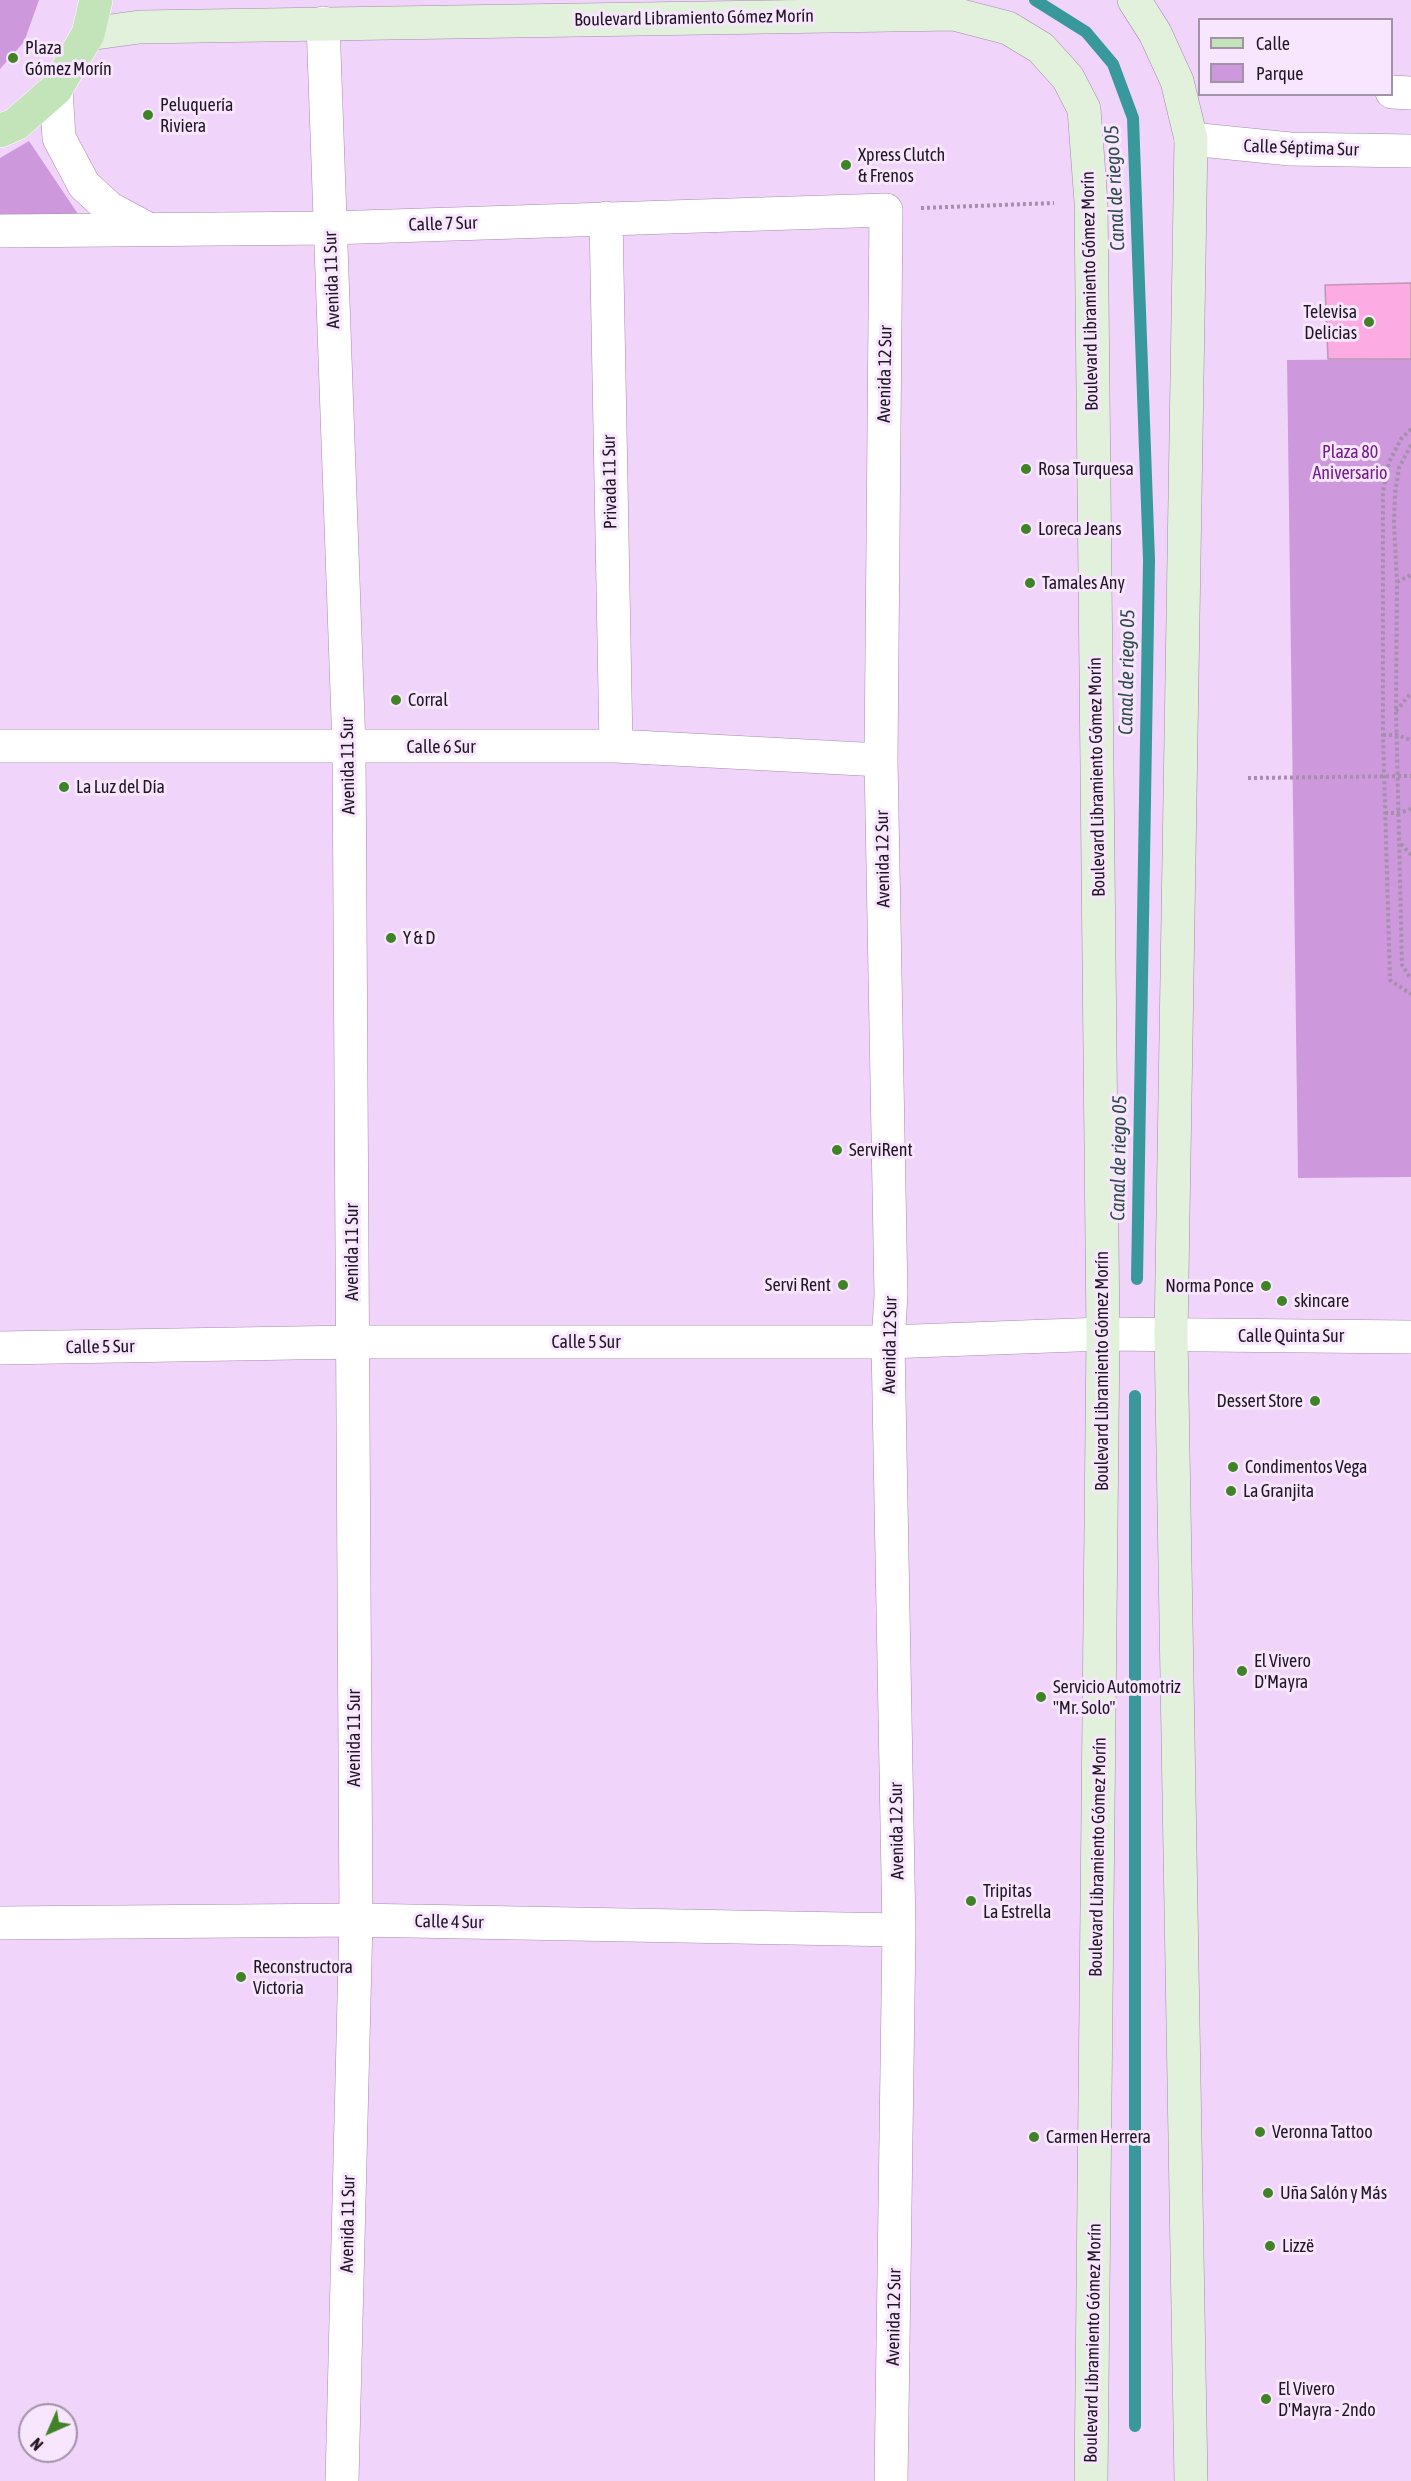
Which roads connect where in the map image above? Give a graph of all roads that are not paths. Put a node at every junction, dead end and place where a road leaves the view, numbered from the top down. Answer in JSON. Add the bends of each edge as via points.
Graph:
{"nodes":[{"id":1,"x":96,"y":0,"type":"edge"},
{"id":2,"x":1134,"y":0,"type":"edge"},
{"id":3,"x":323,"y":23,"type":"junction"},
{"id":4,"x":88,"y":34,"type":"junction"},
{"id":5,"x":1188,"y":82,"type":"edge"},
{"id":6,"x":56,"y":89,"type":"junction"},
{"id":7,"x":1393,"y":92,"type":"edge"},
{"id":8,"x":1411,"y":93,"type":"edge"},
{"id":9,"x":0,"y":131,"type":"edge"},
{"id":10,"x":1191,"y":139,"type":"junction"},
{"id":11,"x":1411,"y":151,"type":"edge"},
{"id":12,"x":886,"y":210,"type":"joint"},
{"id":13,"x":606,"y":218,"type":"junction"},
{"id":14,"x":330,"y":228,"type":"junction"},
{"id":15,"x":148,"y":229,"type":"junction"},
{"id":16,"x":0,"y":231,"type":"edge"},
{"id":17,"x":0,"y":746,"type":"edge"},
{"id":18,"x":616,"y":746,"type":"junction"},
{"id":19,"x":349,"y":747,"type":"junction"},
{"id":20,"x":881,"y":760,"type":"junction"},
{"id":21,"x":1103,"y":1334,"type":"junction"},
{"id":22,"x":1172,"y":1335,"type":"junction"},
{"id":23,"x":1411,"y":1337,"type":"edge"},
{"id":24,"x":353,"y":1342,"type":"junction"},
{"id":25,"x":888,"y":1342,"type":"junction"},
{"id":26,"x":0,"y":1348,"type":"edge"},
{"id":27,"x":356,"y":1920,"type":"junction"},
{"id":28,"x":0,"y":1923,"type":"edge"},
{"id":29,"x":899,"y":1930,"type":"junction"},
{"id":30,"x":342,"y":2481,"type":"edge"},
{"id":31,"x":891,"y":2481,"type":"edge"},
{"id":32,"x":1091,"y":2481,"type":"edge"},
{"id":33,"x":1191,"y":2481,"type":"edge"}],
"edges":[{"from":1,"to":4,"type":"main road"},
{"from":2,"to":5,"type":"main road"},
{"from":3,"to":4,"type":"main road","name":"Boulevard Libramiento Gómez Morín","via":[[140,27]]},
{"from":3,"to":14,"type":"street","name":"Avenida 11 Sur"},
{"from":3,"to":21,"type":"main road","name":"Boulevard Libramiento Gómez Morín","via":[[954,14],[1008,28],[1041,48],[1068,78],[1084,110],[1091,202]]},
{"from":4,"to":6,"type":"main road"},
{"from":5,"to":10,"type":"main road"},
{"from":6,"to":9,"type":"main road","via":[[16,124]]},
{"from":6,"to":15,"type":"street","via":[[59,138],[84,185],[109,208]]},
{"from":7,"to":8,"type":"street"},
{"from":10,"to":11,"type":"street","name":"Calle Séptima Sur","via":[[1290,149]]},
{"from":10,"to":22,"type":"main road"},
{"from":12,"to":13,"type":"street","name":"Calle 7 Sur"},
{"from":12,"to":20,"type":"street","name":"Avenida 12 Sur"},
{"from":13,"to":14,"type":"street","name":"Calle 7 Sur"},
{"from":13,"to":18,"type":"street","name":"Privada 11 Sur"},
{"from":14,"to":15,"type":"street","name":"Calle 7 Sur"},
{"from":14,"to":19,"type":"street","name":"Avenida 11 Sur"},
{"from":15,"to":16,"type":"street","name":"Calle 7 Sur"},
{"from":17,"to":19,"type":"street","name":"Calle 6 Sur"},
{"from":18,"to":19,"type":"street","name":"Calle 6 Sur"},
{"from":18,"to":20,"type":"street","name":"Calle 6 Sur"},
{"from":19,"to":24,"type":"street","name":"Avenida 11 Sur"},
{"from":20,"to":25,"type":"street","name":"Avenida 12 Sur","via":[[891,1295]]},
{"from":21,"to":22,"type":"street","name":"Calle 5 Sur"},
{"from":21,"to":25,"type":"street","name":"Calle 5 Sur"},
{"from":21,"to":32,"type":"main road","name":"Boulevard Libramiento Gómez Morín"},
{"from":22,"to":23,"type":"street","name":"Calle Quinta Sur"},
{"from":22,"to":33,"type":"main road"},
{"from":24,"to":25,"type":"street","name":"Calle 5 Sur"},
{"from":24,"to":26,"type":"street","name":"Calle 5 Sur"},
{"from":24,"to":27,"type":"street","name":"Avenida 11 Sur"},
{"from":25,"to":29,"type":"street","name":"Avenida 12 Sur"},
{"from":27,"to":28,"type":"street","name":"Calle 4 Sur"},
{"from":27,"to":29,"type":"street","name":"Calle 4 Sur"},
{"from":27,"to":30,"type":"street","name":"Avenida 11 Sur"},
{"from":29,"to":31,"type":"street","name":"Avenida 12 Sur"}]}
